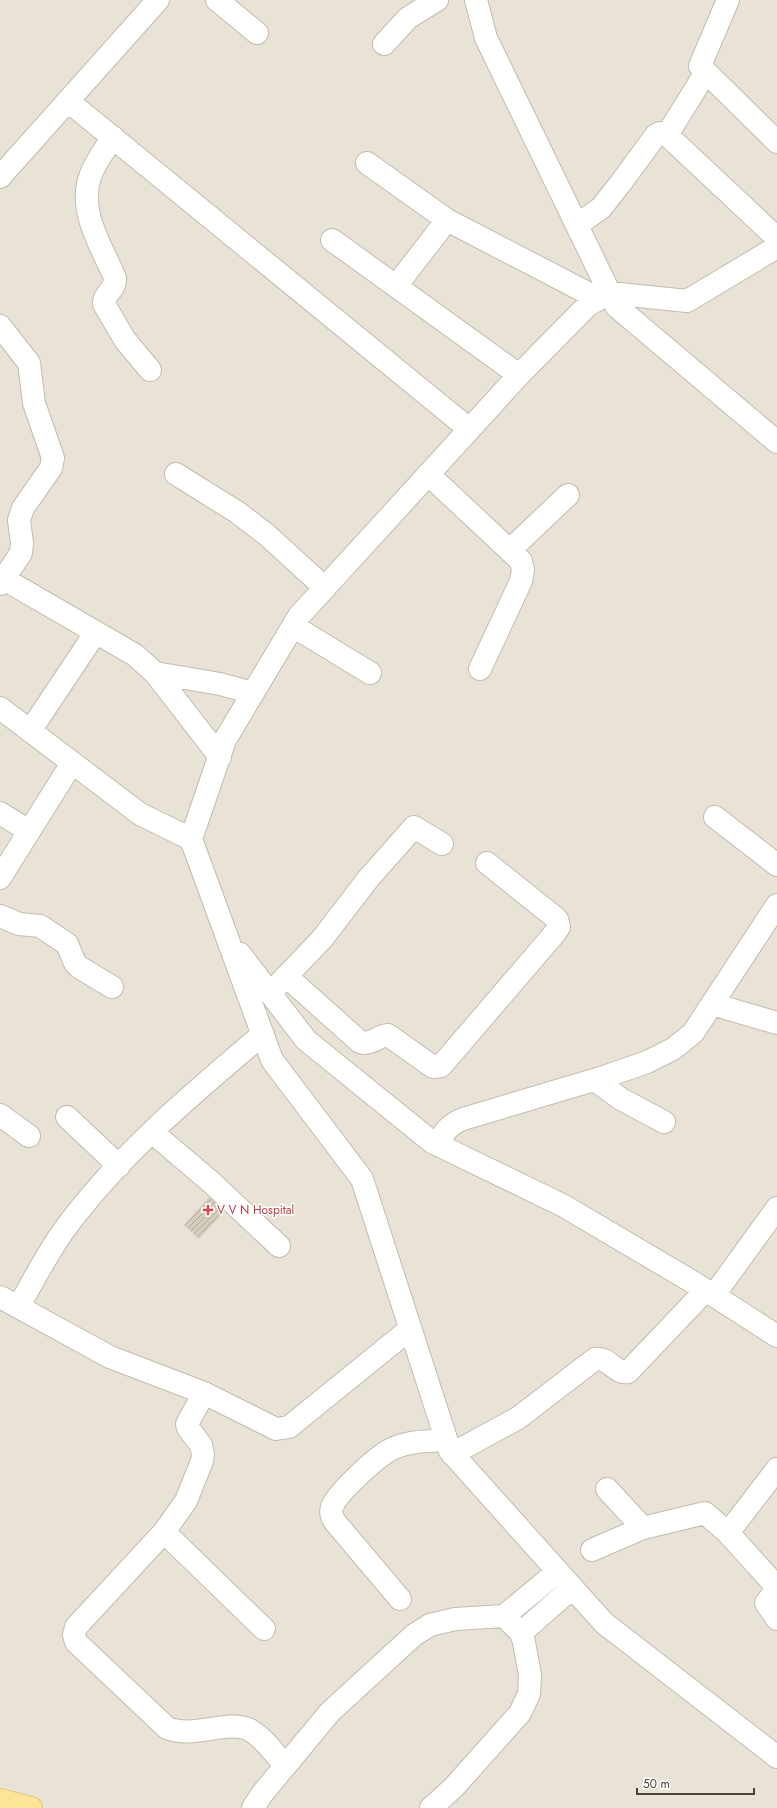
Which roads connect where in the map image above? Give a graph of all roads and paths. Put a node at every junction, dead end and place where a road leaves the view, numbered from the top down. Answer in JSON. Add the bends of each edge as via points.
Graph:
{"nodes":[{"id":1,"x":158,"y":0,"type":"edge"},
{"id":2,"x":217,"y":0,"type":"edge"},
{"id":3,"x":437,"y":0,"type":"edge"},
{"id":4,"x":476,"y":0,"type":"edge"},
{"id":5,"x":728,"y":0,"type":"edge"},
{"id":6,"x":257,"y":32,"type":"dead end"},
{"id":7,"x":384,"y":44,"type":"dead end"},
{"id":8,"x":706,"y":72,"type":"junction"},
{"id":9,"x":68,"y":101,"type":"junction"},
{"id":10,"x":667,"y":135,"type":"junction"},
{"id":11,"x":113,"y":137,"type":"junction"},
{"id":12,"x":777,"y":142,"type":"edge"},
{"id":13,"x":367,"y":163,"type":"dead end"},
{"id":14,"x":0,"y":177,"type":"edge"},
{"id":15,"x":447,"y":220,"type":"junction"},
{"id":16,"x":577,"y":225,"type":"junction"},
{"id":17,"x":777,"y":238,"type":"edge"},
{"id":18,"x":332,"y":240,"type":"dead end"},
{"id":19,"x":777,"y":248,"type":"edge"},
{"id":20,"x":396,"y":286,"type":"junction"},
{"id":21,"x":605,"y":296,"type":"junction"},
{"id":22,"x":0,"y":326,"type":"edge"},
{"id":23,"x":150,"y":370,"type":"dead end"},
{"id":24,"x":519,"y":375,"type":"junction"},
{"id":25,"x":469,"y":429,"type":"junction"},
{"id":26,"x":777,"y":442,"type":"edge"},
{"id":27,"x":176,"y":474,"type":"dead end"},
{"id":28,"x":428,"y":474,"type":"junction"},
{"id":29,"x":568,"y":495,"type":"dead end"},
{"id":30,"x":510,"y":550,"type":"junction"},
{"id":31,"x":2,"y":582,"type":"edge"},
{"id":32,"x":325,"y":588,"type":"junction"},
{"id":33,"x":294,"y":626,"type":"junction"},
{"id":34,"x":96,"y":632,"type":"junction"},
{"id":35,"x":480,"y":669,"type":"dead end"},
{"id":36,"x":154,"y":673,"type":"junction"},
{"id":37,"x":370,"y":673,"type":"dead end"},
{"id":38,"x":253,"y":693,"type":"junction"},
{"id":39,"x":0,"y":708,"type":"edge"},
{"id":40,"x":30,"y":731,"type":"junction"},
{"id":41,"x":220,"y":757,"type":"junction"},
{"id":42,"x":72,"y":763,"type":"junction"},
{"id":43,"x":0,"y":813,"type":"edge"},
{"id":44,"x":715,"y":817,"type":"dead end"},
{"id":45,"x":29,"y":831,"type":"junction"},
{"id":46,"x":191,"y":839,"type":"junction"},
{"id":47,"x":442,"y":844,"type":"dead end"},
{"id":48,"x":487,"y":863,"type":"dead end"},
{"id":49,"x":777,"y":865,"type":"edge"},
{"id":50,"x":0,"y":878,"type":"edge"},
{"id":51,"x":777,"y":905,"type":"edge"},
{"id":52,"x":0,"y":916,"type":"edge"},
{"id":53,"x":227,"y":937,"type":"junction"},
{"id":54,"x":286,"y":976,"type":"junction"},
{"id":55,"x":112,"y":987,"type":"dead end"},
{"id":56,"x":270,"y":993,"type":"junction"},
{"id":57,"x":712,"y":1004,"type":"junction"},
{"id":58,"x":777,"y":1023,"type":"edge"},
{"id":59,"x":263,"y":1034,"type":"junction"},
{"id":60,"x":595,"y":1080,"type":"junction"},
{"id":61,"x":0,"y":1115,"type":"edge"},
{"id":62,"x":66,"y":1117,"type":"dead end"},
{"id":63,"x":664,"y":1122,"type":"dead end"},
{"id":64,"x":152,"y":1132,"type":"junction"},
{"id":65,"x":28,"y":1136,"type":"dead end"},
{"id":66,"x":438,"y":1145,"type":"junction"},
{"id":67,"x":119,"y":1166,"type":"junction"},
{"id":68,"x":777,"y":1208,"type":"edge"},
{"id":69,"x":279,"y":1246,"type":"dead end"},
{"id":70,"x":710,"y":1293,"type":"junction"},
{"id":71,"x":9,"y":1302,"type":"edge"},
{"id":72,"x":410,"y":1329,"type":"junction"},
{"id":73,"x":777,"y":1336,"type":"edge"},
{"id":74,"x":204,"y":1392,"type":"junction"},
{"id":75,"x":449,"y":1447,"type":"junction"},
{"id":76,"x":777,"y":1469,"type":"edge"},
{"id":77,"x":607,"y":1489,"type":"dead end"},
{"id":78,"x":643,"y":1528,"type":"junction"},
{"id":79,"x":164,"y":1532,"type":"junction"},
{"id":80,"x":728,"y":1533,"type":"junction"},
{"id":81,"x":592,"y":1550,"type":"dead end"},
{"id":82,"x":557,"y":1572,"type":"junction"},
{"id":83,"x":572,"y":1588,"type":"junction"},
{"id":84,"x":400,"y":1599,"type":"dead end"},
{"id":85,"x":504,"y":1616,"type":"junction"},
{"id":86,"x":777,"y":1619,"type":"edge"},
{"id":87,"x":264,"y":1629,"type":"dead end"},
{"id":88,"x":521,"y":1633,"type":"junction"},
{"id":89,"x":777,"y":1757,"type":"edge"},
{"id":90,"x":285,"y":1766,"type":"junction"},
{"id":91,"x":0,"y":1800,"type":"edge"},
{"id":92,"x":31,"y":1808,"type":"edge"},
{"id":93,"x":253,"y":1808,"type":"edge"},
{"id":94,"x":430,"y":1808,"type":"edge"}],
"edges":[{"from":1,"to":9,"type":"street"},
{"from":2,"to":6,"type":"street"},
{"from":3,"to":7,"type":"street","via":[[408,18]]},
{"from":4,"to":16,"type":"street","via":[[486,38]]},
{"from":5,"to":8,"type":"street","via":[[700,66]]},
{"from":8,"to":10,"type":"street"},
{"from":8,"to":12,"type":"street"},
{"from":9,"to":11,"type":"street"},
{"from":9,"to":14,"type":"street"},
{"from":10,"to":16,"type":"street","via":[[656,135],[601,208]]},
{"from":10,"to":17,"type":"street"},
{"from":11,"to":23,"type":"street","via":[[90,175],[86,189],[86,204],[116,278],[115,287],[104,298],[104,304],[125,340]]},
{"from":11,"to":25,"type":"street"},
{"from":13,"to":15,"type":"street"},
{"from":15,"to":20,"type":"street"},
{"from":15,"to":21,"type":"street"},
{"from":16,"to":21,"type":"street"},
{"from":18,"to":20,"type":"street"},
{"from":19,"to":21,"type":"street","via":[[687,301]]},
{"from":20,"to":24,"type":"street"},
{"from":21,"to":24,"type":"street","via":[[588,305]]},
{"from":21,"to":26,"type":"street"},
{"from":22,"to":31,"type":"street","via":[[29,363],[34,403],[53,458],[51,468],[23,508],[20,520],[20,553]]},
{"from":24,"to":25,"type":"street"},
{"from":25,"to":28,"type":"street"},
{"from":27,"to":32,"type":"street","via":[[249,521]]},
{"from":28,"to":30,"type":"street"},
{"from":28,"to":32,"type":"street"},
{"from":29,"to":30,"type":"street"},
{"from":30,"to":35,"type":"street","via":[[521,561],[521,581]]},
{"from":31,"to":34,"type":"street"},
{"from":32,"to":33,"type":"street","via":[[299,616]]},
{"from":33,"to":37,"type":"street"},
{"from":33,"to":38,"type":"street"},
{"from":34,"to":36,"type":"street","via":[[135,655]]},
{"from":34,"to":40,"type":"street"},
{"from":36,"to":38,"type":"street","via":[[214,683]]},
{"from":36,"to":41,"type":"street"},
{"from":38,"to":41,"type":"street","via":[[225,740]]},
{"from":39,"to":40,"type":"street"},
{"from":40,"to":42,"type":"street"},
{"from":41,"to":46,"type":"street"},
{"from":42,"to":45,"type":"street"},
{"from":42,"to":46,"type":"street","via":[[140,814]]},
{"from":43,"to":45,"type":"street"},
{"from":44,"to":49,"type":"street"},
{"from":45,"to":50,"type":"street"},
{"from":46,"to":53,"type":"street"},
{"from":47,"to":54,"type":"street","via":[[414,827],[368,879],[322,939]]},
{"from":48,"to":54,"type":"street","via":[[557,919],[559,927],[441,1066],[433,1067],[388,1035],[368,1043],[360,1042]]},
{"from":51,"to":57,"type":"street"},
{"from":52,"to":55,"type":"street","via":[[19,924],[40,926],[67,944],[79,967]]},
{"from":53,"to":56,"type":"street"},
{"from":53,"to":59,"type":"street"},
{"from":54,"to":56,"type":"street"},
{"from":56,"to":66,"type":"street","via":[[306,1040]]},
{"from":57,"to":58,"type":"street"},
{"from":57,"to":60,"type":"street","via":[[693,1033],[673,1049],[647,1062]]},
{"from":59,"to":64,"type":"street","via":[[186,1099]]},
{"from":59,"to":72,"type":"street","via":[[272,1060],[362,1179]]},
{"from":60,"to":63,"type":"street","via":[[622,1099]]},
{"from":60,"to":66,"type":"street","via":[[452,1123],[445,1130]]},
{"from":61,"to":65,"type":"street"},
{"from":62,"to":67,"type":"street"},
{"from":64,"to":67,"type":"street"},
{"from":64,"to":69,"type":"street","via":[[212,1183]]},
{"from":66,"to":70,"type":"street","via":[[564,1206]]},
{"from":67,"to":71,"type":"street","via":[[100,1185]]},
{"from":68,"to":70,"type":"street"},
{"from":70,"to":73,"type":"street"},
{"from":70,"to":75,"type":"street","via":[[628,1372],[623,1372],[601,1359],[595,1359],[518,1418]]},
{"from":71,"to":74,"type":"street","via":[[110,1357]]},
{"from":72,"to":74,"type":"street","via":[[289,1427],[276,1429]]},
{"from":72,"to":75,"type":"street"},
{"from":74,"to":79,"type":"street","via":[[187,1424],[201,1445],[202,1461],[186,1501]]},
{"from":75,"to":82,"type":"street"},
{"from":75,"to":84,"type":"street","via":[[414,1443],[394,1448],[374,1462],[336,1498],[332,1507],[331,1514],[335,1522]]},
{"from":76,"to":80,"type":"street"},
{"from":77,"to":78,"type":"street"},
{"from":78,"to":80,"type":"street","via":[[702,1513],[708,1515]]},
{"from":78,"to":81,"type":"street"},
{"from":79,"to":87,"type":"street"},
{"from":79,"to":90,"type":"street","via":[[76,1627],[76,1642],[167,1728],[188,1733],[238,1726],[258,1736]]},
{"from":80,"to":86,"type":"street","via":[[776,1586],[775,1592],[766,1603]]},
{"from":82,"to":83,"type":"street"},
{"from":82,"to":85,"type":"street"},
{"from":83,"to":88,"type":"street"},
{"from":83,"to":89,"type":"street","via":[[604,1623]]},
{"from":85,"to":88,"type":"street"},
{"from":85,"to":90,"type":"street","via":[[455,1619],[430,1625],[414,1635],[330,1712]]},
{"from":88,"to":94,"type":"street","via":[[530,1675],[529,1694],[520,1713],[454,1787]]},
{"from":90,"to":93,"type":"street"},
{"from":91,"to":92,"type":"main road"}]}
